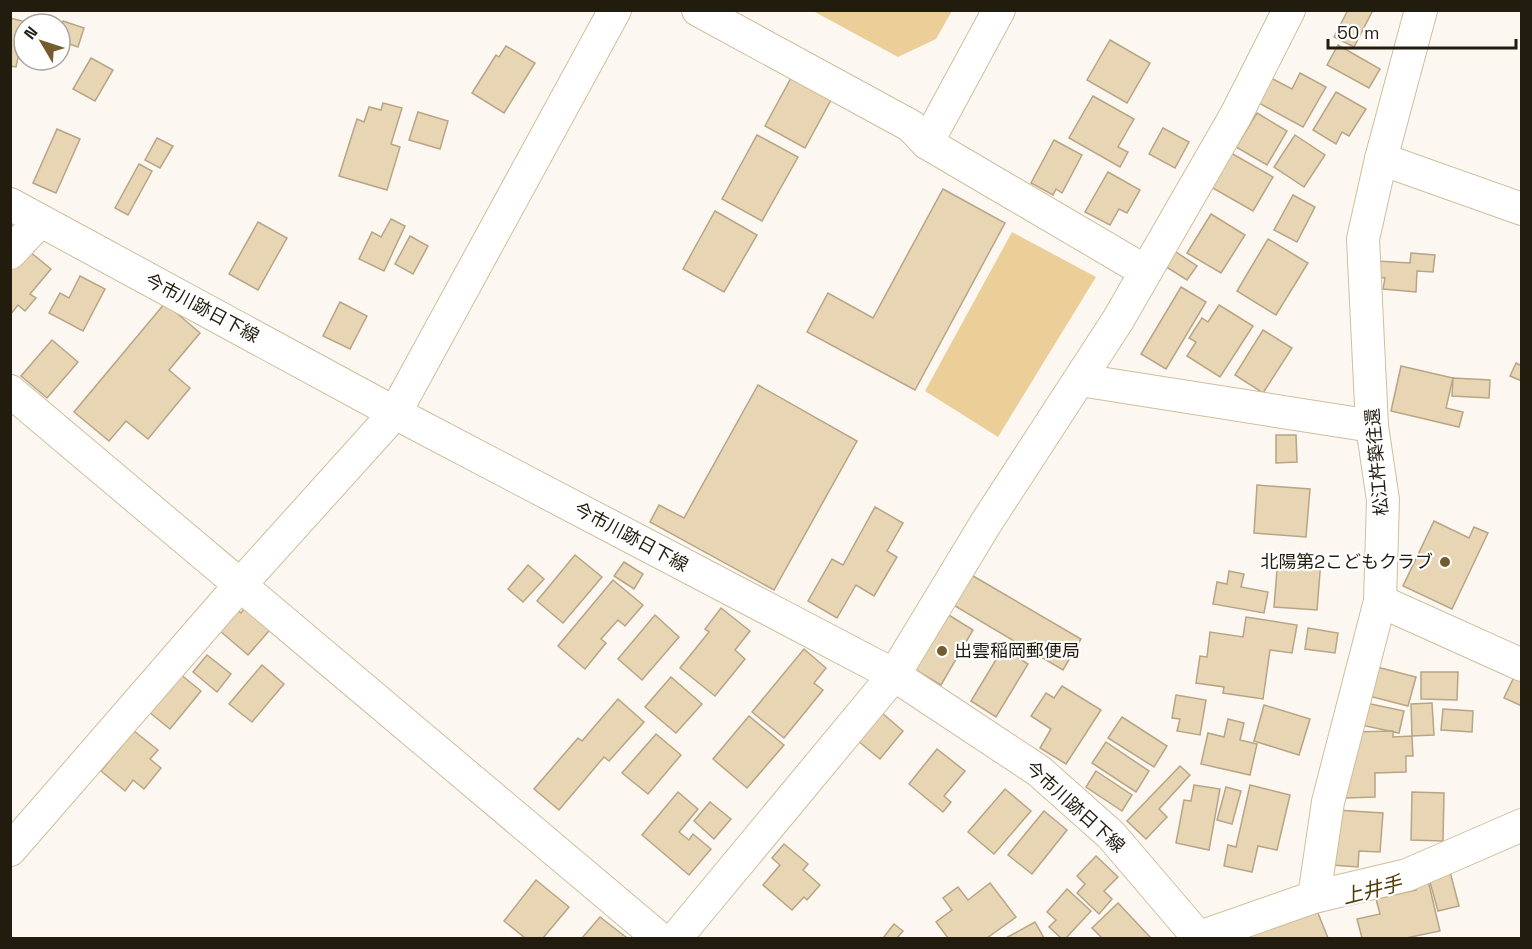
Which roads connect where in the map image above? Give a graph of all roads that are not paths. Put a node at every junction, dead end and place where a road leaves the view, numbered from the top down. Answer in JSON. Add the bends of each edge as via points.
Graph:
{"nodes":[{"id":1,"x":615,"y":10,"type":"edge"},
{"id":2,"x":698,"y":10,"type":"edge"},
{"id":3,"x":999,"y":10,"type":"edge"},
{"id":4,"x":1289,"y":10,"type":"edge"},
{"id":5,"x":1421,"y":10,"type":"edge"},
{"id":6,"x":927,"y":143,"type":"junction"},
{"id":7,"x":1381,"y":159,"type":"junction"},
{"id":8,"x":10,"y":204,"type":"edge"},
{"id":9,"x":1521,"y":209,"type":"edge"},
{"id":10,"x":40,"y":221,"type":"junction"},
{"id":11,"x":10,"y":254,"type":"edge"},
{"id":12,"x":1145,"y":271,"type":"junction"},
{"id":13,"x":1080,"y":380,"type":"junction"},
{"id":14,"x":10,"y":391,"type":"edge"},
{"id":15,"x":395,"y":413,"type":"junction"},
{"id":16,"x":1372,"y":426,"type":"junction"},
{"id":17,"x":240,"y":585,"type":"junction"},
{"id":18,"x":1380,"y":601,"type":"junction"},
{"id":19,"x":1521,"y":665,"type":"edge"},
{"id":20,"x":894,"y":675,"type":"junction"},
{"id":21,"x":1521,"y":825,"type":"edge"},
{"id":22,"x":10,"y":850,"type":"edge"},
{"id":23,"x":1314,"y":897,"type":"junction"},
{"id":24,"x":1198,"y":938,"type":"edge"},
{"id":25,"x":659,"y":939,"type":"edge"},
{"id":26,"x":676,"y":939,"type":"edge"}],
"edges":[{"from":1,"to":15,"type":"street"},
{"from":2,"to":6,"type":"street","via":[[911,126]]},
{"from":3,"to":6,"type":"street"},
{"from":4,"to":12,"type":"street","via":[[1236,115]]},
{"from":5,"to":7,"type":"street","name":"松江杵築往還"},
{"from":6,"to":12,"type":"street"},
{"from":7,"to":9,"type":"street"},
{"from":7,"to":16,"type":"street","name":"松江杵築往還","via":[[1363,239]]},
{"from":8,"to":10,"type":"street","name":"今市川跡日下線"},
{"from":10,"to":11,"type":"street"},
{"from":10,"to":15,"type":"street","name":"今市川跡日下線"},
{"from":12,"to":13,"type":"street"},
{"from":13,"to":16,"type":"street"},
{"from":13,"to":20,"type":"street","via":[[986,523]]},
{"from":14,"to":17,"type":"street"},
{"from":15,"to":17,"type":"street"},
{"from":15,"to":20,"type":"street","name":"今市川跡日下線"},
{"from":16,"to":18,"type":"street","name":"松江杵築往還","via":[[1383,500]]},
{"from":17,"to":22,"type":"street"},
{"from":17,"to":25,"type":"street"},
{"from":18,"to":19,"type":"street"},
{"from":18,"to":23,"type":"street","name":"松江杵築往還","via":[[1328,802]]},
{"from":20,"to":24,"type":"street","name":"今市川跡日下線","via":[[1039,771],[1111,835]]},
{"from":20,"to":26,"type":"street"},
{"from":21,"to":23,"type":"street","via":[[1407,875]]},
{"from":23,"to":24,"type":"street"}]}
